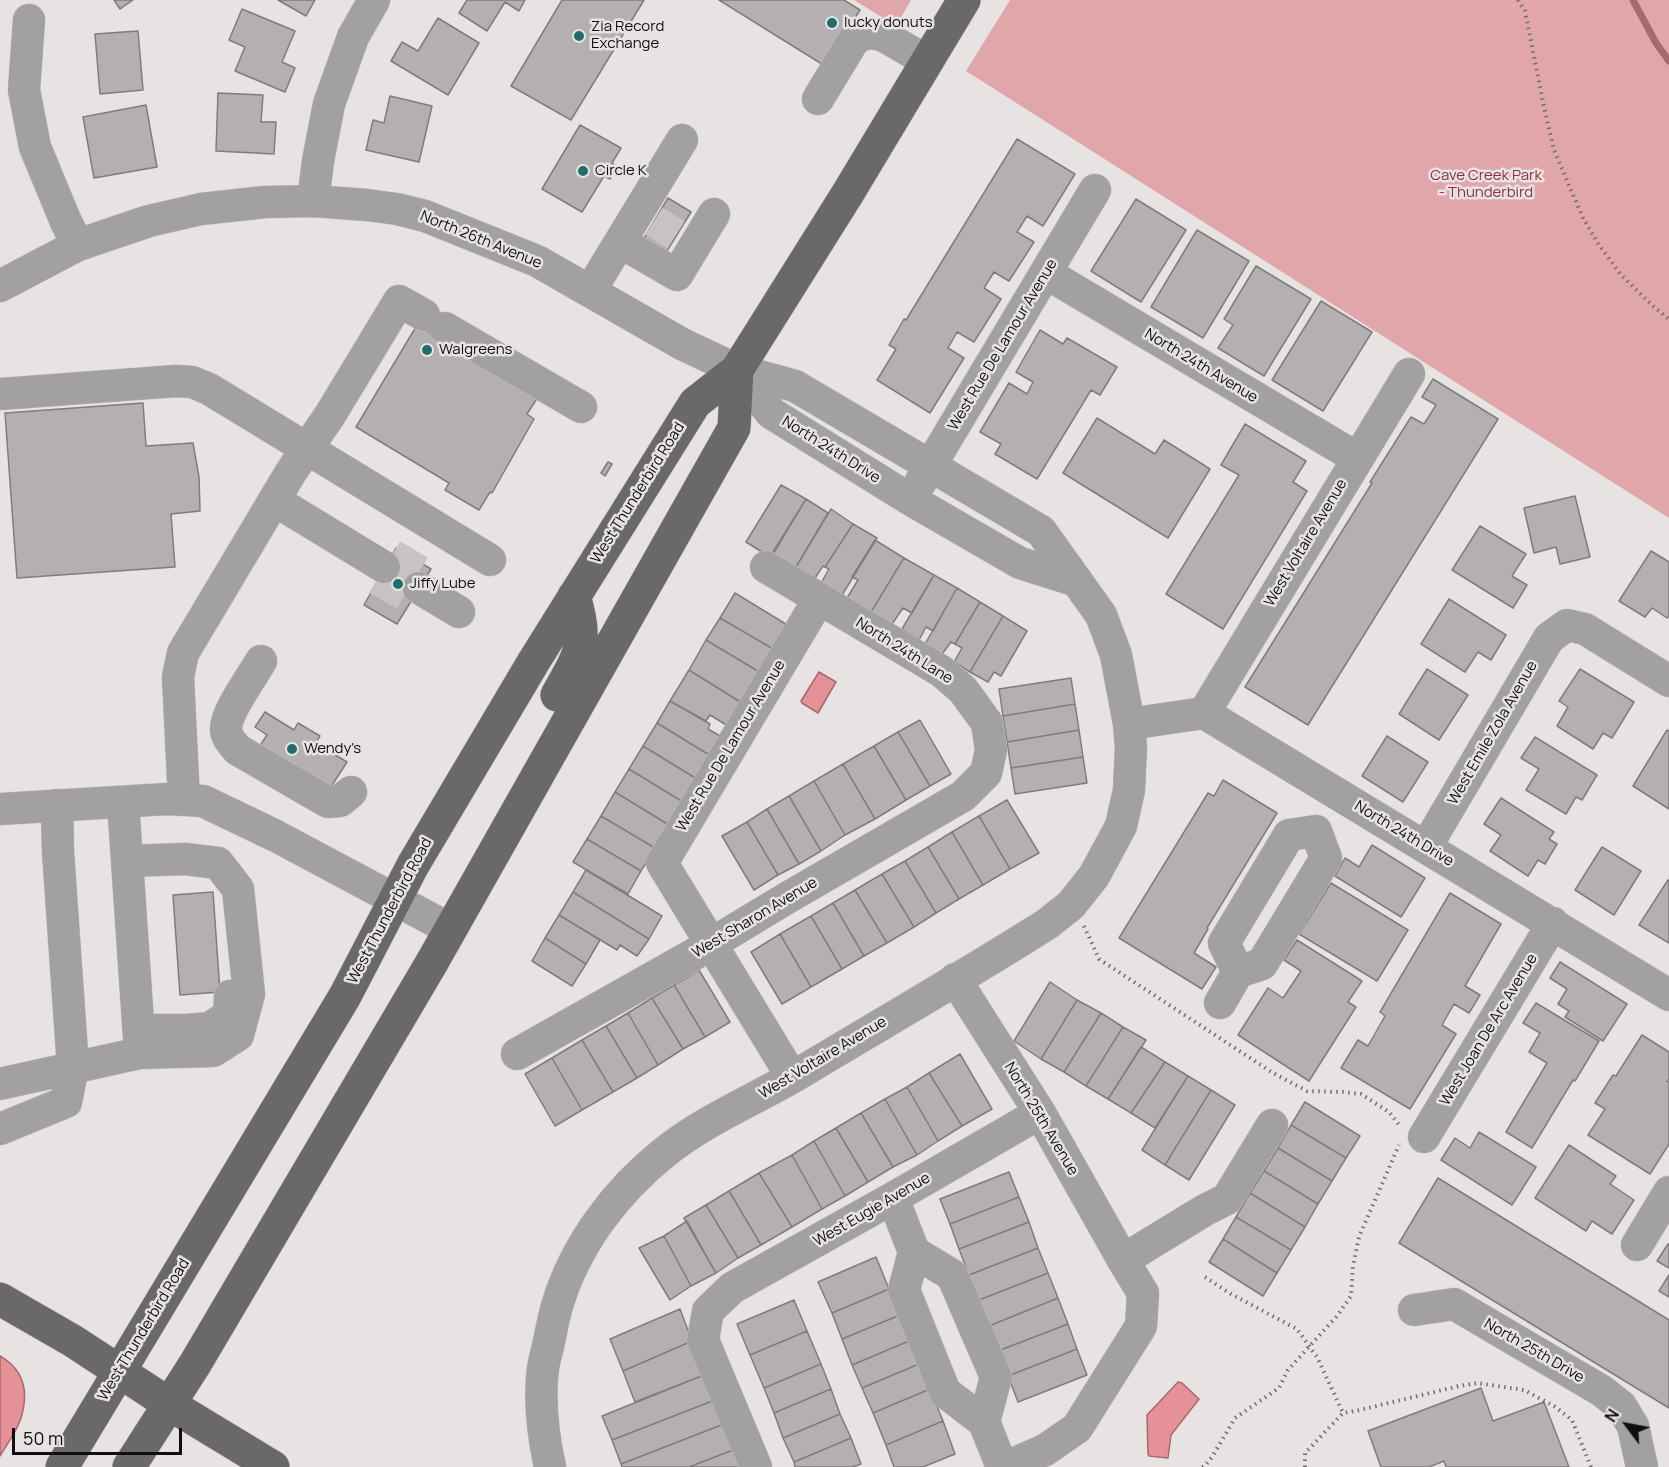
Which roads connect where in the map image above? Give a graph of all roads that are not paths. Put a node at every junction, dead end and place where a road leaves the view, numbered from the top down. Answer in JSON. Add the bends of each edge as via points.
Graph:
{"nodes":[{"id":1,"x":374,"y":0,"type":"edge"},
{"id":2,"x":964,"y":0,"type":"edge"},
{"id":3,"x":29,"y":20,"type":"dead end"},
{"id":4,"x":927,"y":61,"type":"junction"},
{"id":5,"x":818,"y":99,"type":"dead end"},
{"id":6,"x":682,"y":141,"type":"dead end"},
{"id":7,"x":1095,"y":190,"type":"dead end"},
{"id":8,"x":313,"y":201,"type":"junction"},
{"id":9,"x":714,"y":214,"type":"dead end"},
{"id":10,"x":666,"y":228,"type":"junction"},
{"id":11,"x":620,"y":242,"type":"junction"},
{"id":12,"x":78,"y":245,"type":"junction"},
{"id":13,"x":1046,"y":273,"type":"junction"},
{"id":14,"x":0,"y":286,"type":"edge"},
{"id":15,"x":590,"y":291,"type":"junction"},
{"id":16,"x":737,"y":370,"type":"junction"},
{"id":17,"x":1409,"y":374,"type":"dead end"},
{"id":18,"x":0,"y":394,"type":"edge"},
{"id":19,"x":581,"y":407,"type":"dead end"},
{"id":20,"x":307,"y":449,"type":"junction"},
{"id":21,"x":1357,"y":458,"type":"junction"},
{"id":22,"x":931,"y":465,"type":"junction"},
{"id":23,"x":274,"y":500,"type":"junction"},
{"id":24,"x":911,"y":500,"type":"junction"},
{"id":25,"x":490,"y":560,"type":"dead end"},
{"id":26,"x":382,"y":565,"type":"tunnel mouth"},
{"id":27,"x":766,"y":567,"type":"dead end"},
{"id":28,"x":1077,"y":581,"type":"junction"},
{"id":29,"x":422,"y":590,"type":"tunnel mouth"},
{"id":30,"x":574,"y":596,"type":"junction"},
{"id":31,"x":819,"y":599,"type":"junction"},
{"id":32,"x":459,"y":612,"type":"dead end"},
{"id":33,"x":261,"y":661,"type":"dead end"},
{"id":34,"x":1669,"y":681,"type":"edge"},
{"id":35,"x":1204,"y":713,"type":"junction"},
{"id":36,"x":1129,"y":723,"type":"junction"},
{"id":37,"x":544,"y":765,"type":"junction"},
{"id":38,"x":986,"y":773,"type":"joint"},
{"id":39,"x":351,"y":792,"type":"dead end"},
{"id":40,"x":1338,"y":794,"type":"junction"},
{"id":41,"x":184,"y":800,"type":"junction"},
{"id":42,"x":123,"y":802,"type":"junction"},
{"id":43,"x":57,"y":805,"type":"junction"},
{"id":44,"x":0,"y":809,"type":"edge"},
{"id":45,"x":1316,"y":831,"type":"junction"},
{"id":46,"x":1426,"y":848,"type":"junction"},
{"id":47,"x":127,"y":861,"type":"junction"},
{"id":48,"x":395,"y":899,"type":"junction"},
{"id":49,"x":1553,"y":923,"type":"junction"},
{"id":50,"x":450,"y":929,"type":"junction"},
{"id":51,"x":711,"y":944,"type":"junction"},
{"id":52,"x":1238,"y":972,"type":"junction"},
{"id":53,"x":955,"y":980,"type":"junction"},
{"id":54,"x":1669,"y":995,"type":"edge"},
{"id":55,"x":1220,"y":1003,"type":"dead end"},
{"id":56,"x":139,"y":1042,"type":"junction"},
{"id":57,"x":517,"y":1054,"type":"dead end"},
{"id":58,"x":73,"y":1067,"type":"junction"},
{"id":59,"x":792,"y":1077,"type":"junction"},
{"id":60,"x":0,"y":1084,"type":"edge"},
{"id":61,"x":1040,"y":1113,"type":"junction"},
{"id":62,"x":1272,"y":1125,"type":"dead end"},
{"id":63,"x":0,"y":1129,"type":"edge"},
{"id":64,"x":1424,"y":1137,"type":"dead end"},
{"id":65,"x":1669,"y":1192,"type":"edge"},
{"id":66,"x":893,"y":1198,"type":"junction"},
{"id":67,"x":1637,"y":1245,"type":"dead end"},
{"id":68,"x":914,"y":1252,"type":"junction"},
{"id":69,"x":1123,"y":1260,"type":"junction"},
{"id":70,"x":0,"y":1299,"type":"edge"},
{"id":71,"x":1414,"y":1310,"type":"dead end"},
{"id":72,"x":119,"y":1371,"type":"junction"},
{"id":73,"x":169,"y":1404,"type":"junction"},
{"id":74,"x":984,"y":1422,"type":"junction"},
{"id":75,"x":62,"y":1467,"type":"edge"},
{"id":76,"x":129,"y":1467,"type":"edge"},
{"id":77,"x":273,"y":1467,"type":"edge"},
{"id":78,"x":550,"y":1467,"type":"edge"},
{"id":79,"x":756,"y":1467,"type":"edge"},
{"id":80,"x":1004,"y":1467,"type":"edge"},
{"id":81,"x":1642,"y":1467,"type":"edge"}],
"edges":[{"from":1,"to":8,"type":"street","via":[[352,37],[329,104]]},
{"from":2,"to":4,"type":"main road","name":"West Thunderbird Road"},
{"from":3,"to":12,"type":"street","via":[[24,90],[35,147]]},
{"from":4,"to":5,"type":"street","via":[[882,34],[868,33],[855,38]]},
{"from":4,"to":16,"type":"main road","name":"West Thunderbird Road"},
{"from":6,"to":10,"type":"street"},
{"from":7,"to":13,"type":"street","name":"West Rue De Lamour Avenue"},
{"from":8,"to":12,"type":"street","name":"North 26th Avenue","via":[[201,208]]},
{"from":8,"to":15,"type":"street","name":"North 26th Avenue","via":[[397,209],[425,216],[537,261]]},
{"from":9,"to":10,"type":"street"},
{"from":10,"to":11,"type":"street"},
{"from":10,"to":11,"type":"street","via":[[677,275]]},
{"from":11,"to":15,"type":"street"},
{"from":12,"to":14,"type":"street","name":"North 26th Avenue"},
{"from":13,"to":21,"type":"street","name":"North 24th Avenue"},
{"from":13,"to":22,"type":"street","name":"West Rue De Lamour Avenue"},
{"from":15,"to":16,"type":"street","name":"North 26th Avenue","via":[[682,344]]},
{"from":16,"to":22,"type":"street","via":[[795,386]]},
{"from":16,"to":24,"type":"street","name":"North 24th Drive","via":[[771,413]]},
{"from":16,"to":30,"type":"main road","name":"West Thunderbird Road","via":[[695,402]]},
{"from":16,"to":37,"type":"main road","name":"West Thunderbird Road","via":[[734,428]]},
{"from":17,"to":21,"type":"street","name":"West Voltaire Avenue"},
{"from":18,"to":20,"type":"street","via":[[192,382]]},
{"from":19,"to":20,"type":"street","via":[[423,315],[333,412]]},
{"from":20,"to":23,"type":"street"},
{"from":20,"to":25,"type":"street"},
{"from":21,"to":35,"type":"street","name":"West Voltaire Avenue"},
{"from":22,"to":24,"type":"street","name":"West Rue De Lamour Avenue"},
{"from":22,"to":28,"type":"street","via":[[1041,531]]},
{"from":23,"to":26,"type":"street"},
{"from":23,"to":41,"type":"street","via":[[183,653],[178,677]]},
{"from":24,"to":28,"type":"street","name":"North 24th Drive","via":[[1020,563]]},
{"from":27,"to":31,"type":"street","name":"North 24th Lane"},
{"from":28,"to":36,"type":"street","via":[[1101,615],[1116,655]]},
{"from":29,"to":32,"type":"street"},
{"from":30,"to":37,"type":"main road","via":[[582,639],[578,658],[549,710]]},
{"from":30,"to":48,"type":"main road","name":"West Thunderbird Road"},
{"from":31,"to":38,"type":"street","name":"North 24th Lane","via":[[940,671],[963,690],[987,723],[991,750]]},
{"from":31,"to":51,"type":"street","name":"West Rue De Lamour Avenue","via":[[662,862]]},
{"from":33,"to":39,"type":"street","via":[[229,715],[228,738],[238,750],[328,802],[340,801]]},
{"from":34,"to":46,"type":"street","name":"West Emile Zola Avenue","via":[[1585,629],[1567,625],[1549,638]]},
{"from":35,"to":36,"type":"street"},
{"from":35,"to":40,"type":"street","name":"North 24th Drive"},
{"from":36,"to":53,"type":"street","name":"West Voltaire Avenue","via":[[1127,800],[1120,826],[1094,876],[1071,905],[1047,924]]},
{"from":37,"to":50,"type":"main road","name":"West Thunderbird Road"},
{"from":38,"to":51,"type":"street","name":"West Sharon Avenue","via":[[963,796]]},
{"from":40,"to":45,"type":"street"},
{"from":40,"to":46,"type":"street","name":"North 24th Drive"},
{"from":41,"to":42,"type":"street"},
{"from":41,"to":48,"type":"street","via":[[203,801]]},
{"from":42,"to":43,"type":"street"},
{"from":42,"to":47,"type":"street"},
{"from":43,"to":44,"type":"street"},
{"from":43,"to":58,"type":"street"},
{"from":45,"to":52,"type":"street","via":[[1326,858],[1262,964]]},
{"from":45,"to":52,"type":"street","via":[[1289,835],[1224,943]]},
{"from":46,"to":49,"type":"street","name":"North 24th Drive"},
{"from":47,"to":56,"type":"street"},
{"from":47,"to":56,"type":"street","via":[[218,863],[238,889],[249,994],[238,1035],[213,1051]]},
{"from":48,"to":50,"type":"street"},
{"from":48,"to":72,"type":"main road","name":"West Thunderbird Road","via":[[345,996]]},
{"from":49,"to":54,"type":"street","name":"North 24th Drive"},
{"from":49,"to":64,"type":"street","name":"West Joan De Arc Avenue"},
{"from":50,"to":73,"type":"main road","name":"West Thunderbird Road"},
{"from":51,"to":57,"type":"street","name":"West Sharon Avenue"},
{"from":51,"to":59,"type":"street"},
{"from":52,"to":55,"type":"street"},
{"from":53,"to":59,"type":"street","name":"West Voltaire Avenue"},
{"from":53,"to":61,"type":"street","name":"North 25th Avenue"},
{"from":56,"to":58,"type":"street"},
{"from":58,"to":60,"type":"street"},
{"from":58,"to":63,"type":"street","via":[[66,1102]]},
{"from":59,"to":78,"type":"street","name":"West Voltaire Avenue","via":[[666,1151],[619,1195],[594,1228],[557,1305],[543,1368],[542,1409]]},
{"from":61,"to":66,"type":"street","name":"West Eugie Avenue"},
{"from":61,"to":69,"type":"street","name":"North 25th Avenue"},
{"from":62,"to":69,"type":"street","via":[[1227,1199]]},
{"from":65,"to":67,"type":"street"},
{"from":66,"to":68,"type":"street"},
{"from":66,"to":79,"type":"street","name":"West Eugie Avenue","via":[[732,1288],[708,1311],[703,1340]]},
{"from":68,"to":74,"type":"street","via":[[904,1290],[945,1392]]},
{"from":68,"to":74,"type":"street","via":[[952,1275],[996,1377]]},
{"from":69,"to":80,"type":"street","via":[[1143,1293],[1141,1326],[1077,1428],[1045,1450]]},
{"from":70,"to":72,"type":"main road"},
{"from":71,"to":81,"type":"street","name":"North 25th Drive","via":[[1454,1304],[1602,1391],[1621,1406],[1633,1426]]},
{"from":72,"to":73,"type":"main road"},
{"from":72,"to":75,"type":"main road","name":"West Thunderbird Road"},
{"from":73,"to":76,"type":"main road","name":"West Thunderbird Road"},
{"from":73,"to":77,"type":"main road"},
{"from":74,"to":80,"type":"street"}]}
